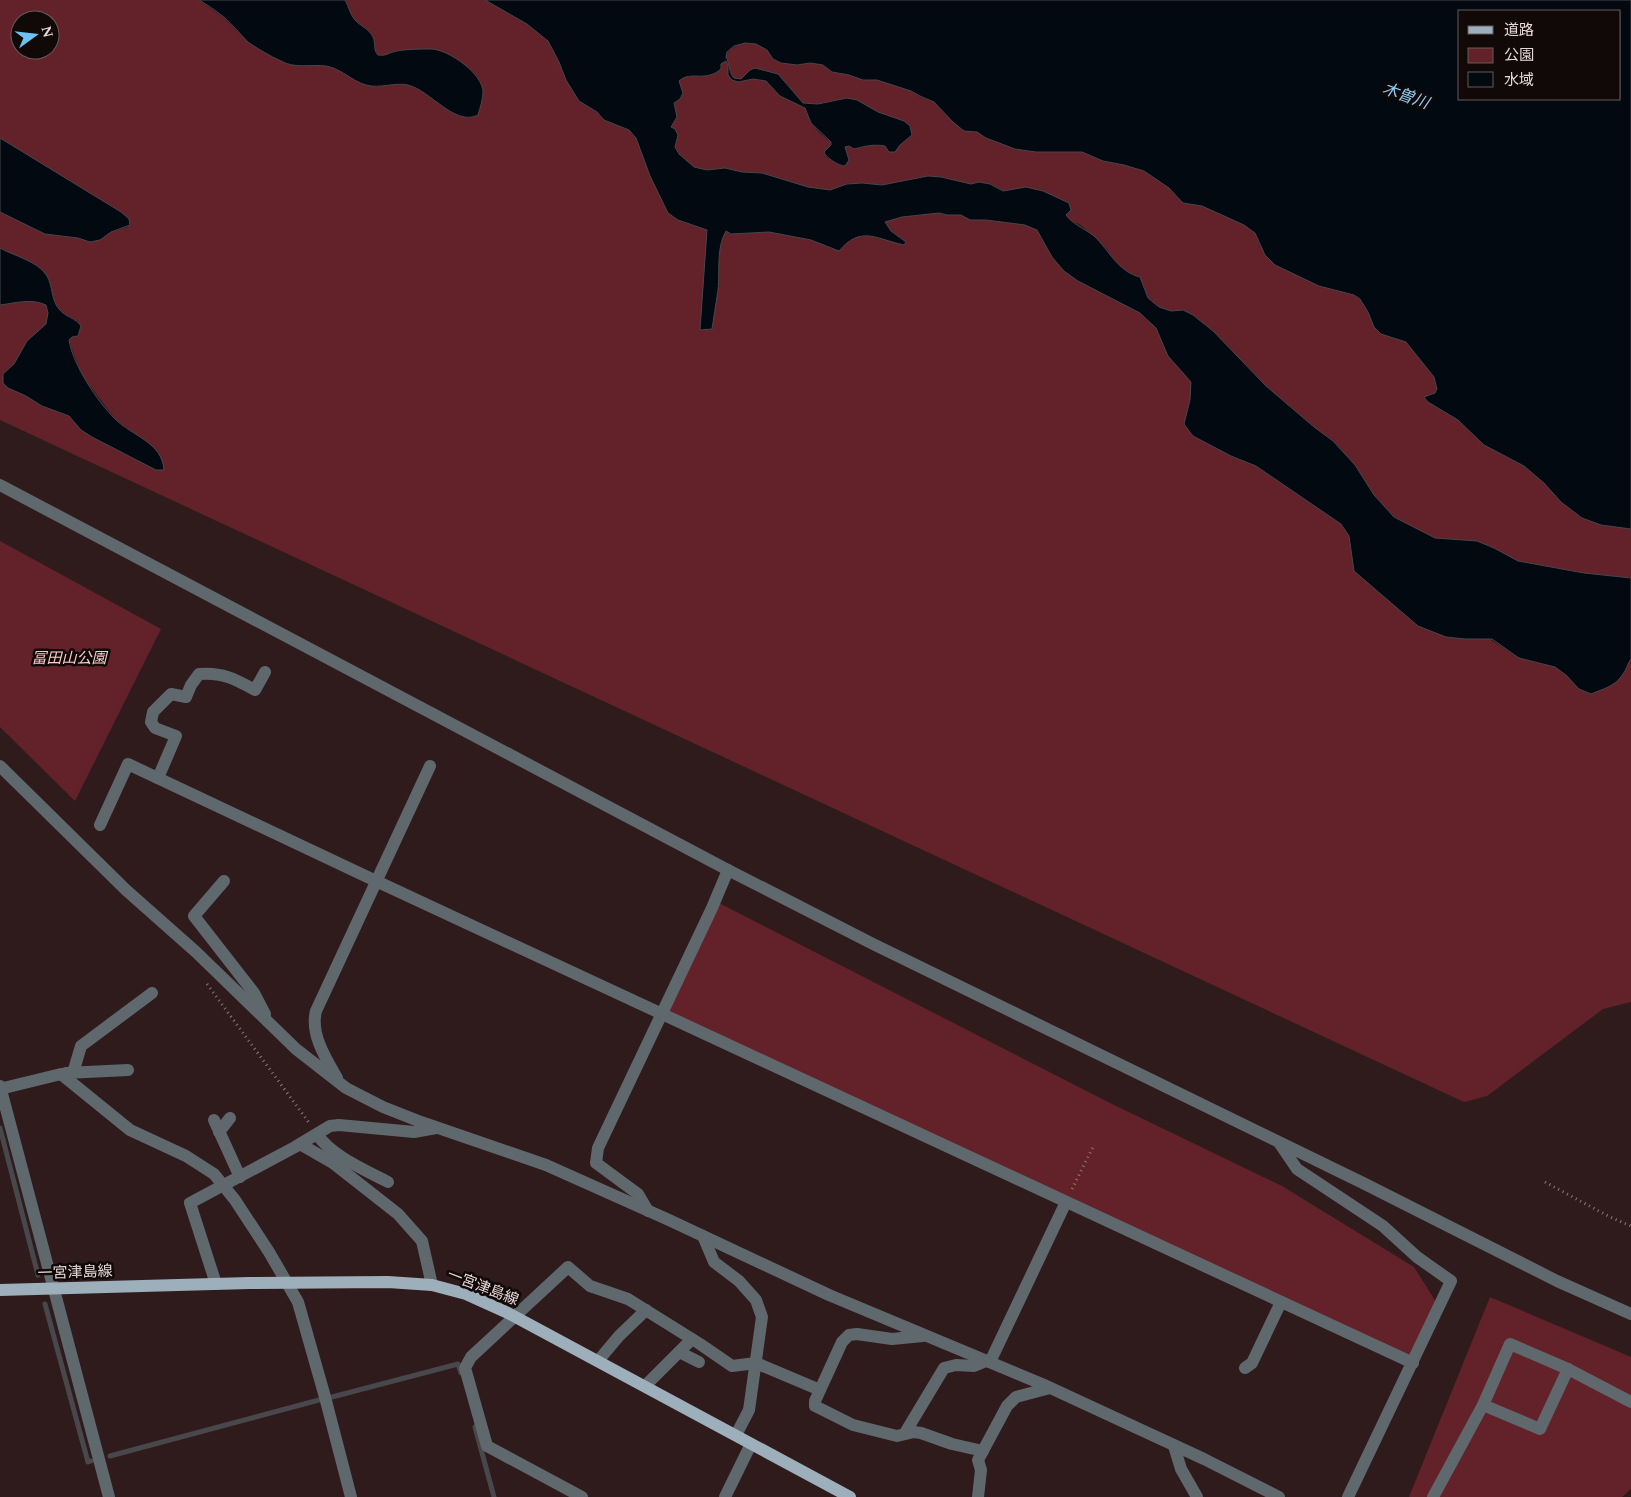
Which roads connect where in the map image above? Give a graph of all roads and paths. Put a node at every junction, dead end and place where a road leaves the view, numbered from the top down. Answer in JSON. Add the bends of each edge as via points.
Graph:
{"nodes":[{"id":1,"x":0,"y":485,"type":"edge"},
{"id":2,"x":265,"y":672,"type":"dead end"},
{"id":3,"x":0,"y":766,"type":"edge"},
{"id":4,"x":430,"y":766,"type":"dead end"},
{"id":5,"x":158,"y":778,"type":"junction"},
{"id":6,"x":100,"y":825,"type":"dead end"},
{"id":7,"x":728,"y":870,"type":"junction"},
{"id":8,"x":224,"y":881,"type":"dead end"},
{"id":9,"x":376,"y":881,"type":"junction"},
{"id":10,"x":202,"y":978,"type":"dead end"},
{"id":11,"x":152,"y":993,"type":"dead end"},
{"id":12,"x":661,"y":1014,"type":"junction"},
{"id":13,"x":270,"y":1024,"type":"junction"},
{"id":14,"x":128,"y":1070,"type":"dead end"},
{"id":15,"x":67,"y":1073,"type":"junction"},
{"id":16,"x":339,"y":1083,"type":"junction"},
{"id":17,"x":0,"y":1088,"type":"edge"},
{"id":18,"x":230,"y":1118,"type":"dead end"},
{"id":19,"x":214,"y":1120,"type":"dead end"},
{"id":20,"x":438,"y":1128,"type":"junction"},
{"id":21,"x":219,"y":1132,"type":"junction"},
{"id":22,"x":316,"y":1134,"type":"junction"},
{"id":23,"x":1279,"y":1143,"type":"junction"},
{"id":24,"x":300,"y":1144,"type":"junction"},
{"id":25,"x":1094,"y":1144,"type":"dead end"},
{"id":26,"x":240,"y":1177,"type":"junction"},
{"id":27,"x":388,"y":1182,"type":"dead end"},
{"id":28,"x":1545,"y":1182,"type":"dead end"},
{"id":29,"x":223,"y":1186,"type":"junction"},
{"id":30,"x":1066,"y":1202,"type":"junction"},
{"id":31,"x":648,"y":1211,"type":"junction"},
{"id":32,"x":1631,"y":1226,"type":"edge"},
{"id":33,"x":704,"y":1236,"type":"junction"},
{"id":34,"x":288,"y":1283,"type":"junction"},
{"id":35,"x":216,"y":1284,"type":"junction"},
{"id":36,"x":432,"y":1285,"type":"junction"},
{"id":37,"x":55,"y":1289,"type":"junction"},
{"id":38,"x":0,"y":1290,"type":"edge"},
{"id":39,"x":1281,"y":1302,"type":"junction"},
{"id":40,"x":646,"y":1310,"type":"junction"},
{"id":41,"x":1631,"y":1314,"type":"edge"},
{"id":42,"x":514,"y":1316,"type":"junction"},
{"id":43,"x":927,"y":1336,"type":"junction"},
{"id":44,"x":692,"y":1339,"type":"junction"},
{"id":45,"x":679,"y":1352,"type":"junction"},
{"id":46,"x":598,"y":1361,"type":"junction"},
{"id":47,"x":698,"y":1362,"type":"dead end"},
{"id":48,"x":988,"y":1362,"type":"junction"},
{"id":49,"x":756,"y":1363,"type":"junction"},
{"id":50,"x":1413,"y":1363,"type":"junction"},
{"id":51,"x":1245,"y":1368,"type":"dead end"},
{"id":52,"x":1568,"y":1369,"type":"junction"},
{"id":53,"x":645,"y":1386,"type":"junction"},
{"id":54,"x":1050,"y":1388,"type":"junction"},
{"id":55,"x":820,"y":1390,"type":"junction"},
{"id":56,"x":1631,"y":1402,"type":"edge"},
{"id":57,"x":1483,"y":1405,"type":"junction"},
{"id":58,"x":905,"y":1433,"type":"junction"},
{"id":59,"x":736,"y":1435,"type":"junction"},
{"id":60,"x":751,"y":1444,"type":"junction"},
{"id":61,"x":1174,"y":1446,"type":"junction"},
{"id":62,"x":983,"y":1451,"type":"junction"},
{"id":63,"x":109,"y":1497,"type":"edge"},
{"id":64,"x":350,"y":1497,"type":"edge"},
{"id":65,"x":582,"y":1497,"type":"edge"},
{"id":66,"x":726,"y":1497,"type":"edge"},
{"id":67,"x":850,"y":1497,"type":"edge"},
{"id":68,"x":978,"y":1497,"type":"edge"},
{"id":69,"x":1197,"y":1497,"type":"edge"},
{"id":70,"x":1279,"y":1497,"type":"edge"},
{"id":71,"x":1348,"y":1497,"type":"edge"},
{"id":72,"x":1433,"y":1497,"type":"edge"}],
"edges":[{"from":1,"to":7,"type":"street"},
{"from":2,"to":5,"type":"street","via":[[255,690],[232,678],[214,673],[199,674],[186,697],[171,694],[152,712],[151,722],[155,728],[176,736]]},
{"from":3,"to":13,"type":"street","via":[[126,890]]},
{"from":4,"to":9,"type":"street"},
{"from":5,"to":6,"type":"street","via":[[128,764]]},
{"from":5,"to":9,"type":"street"},
{"from":7,"to":12,"type":"street"},
{"from":7,"to":23,"type":"street"},
{"from":8,"to":13,"type":"street","via":[[194,916],[254,993]]},
{"from":9,"to":12,"type":"street"},
{"from":9,"to":16,"type":"street","via":[[313,1022],[323,1055]]},
{"from":10,"to":22,"type":"path"},
{"from":11,"to":15,"type":"street","via":[[81,1046]]},
{"from":12,"to":30,"type":"street"},
{"from":12,"to":31,"type":"street","via":[[598,1148],[596,1163],[638,1194]]},
{"from":13,"to":16,"type":"street"},
{"from":14,"to":15,"type":"street"},
{"from":15,"to":17,"type":"street"},
{"from":15,"to":29,"type":"street","via":[[130,1130],[186,1156],[214,1174]]},
{"from":16,"to":20,"type":"street","via":[[384,1107]]},
{"from":17,"to":37,"type":"street"},
{"from":18,"to":21,"type":"street"},
{"from":19,"to":21,"type":"street"},
{"from":20,"to":22,"type":"street","via":[[414,1132],[338,1125]]},
{"from":20,"to":31,"type":"street","via":[[546,1166]]},
{"from":21,"to":26,"type":"street"},
{"from":22,"to":24,"type":"street"},
{"from":22,"to":27,"type":"street","via":[[323,1143]]},
{"from":23,"to":41,"type":"street","via":[[1557,1281]]},
{"from":23,"to":50,"type":"street","via":[[1297,1168],[1383,1226],[1451,1281]]},
{"from":24,"to":26,"type":"street"},
{"from":24,"to":36,"type":"street","via":[[333,1163],[398,1214],[422,1241]]},
{"from":25,"to":30,"type":"path"},
{"from":26,"to":29,"type":"street"},
{"from":28,"to":32,"type":"path"},
{"from":29,"to":34,"type":"street"},
{"from":29,"to":35,"type":"street","via":[[190,1203]]},
{"from":30,"to":39,"type":"street"},
{"from":30,"to":48,"type":"street"},
{"from":31,"to":33,"type":"street"},
{"from":33,"to":43,"type":"street","via":[[829,1295]]},
{"from":33,"to":49,"type":"street","via":[[714,1262],[739,1281],[756,1300],[762,1317]]},
{"from":34,"to":35,"type":"main road","name":"一宮津島線"},
{"from":34,"to":36,"type":"main road","name":"一宮津島線"},
{"from":34,"to":64,"type":"street","via":[[298,1302]]},
{"from":35,"to":37,"type":"main road","name":"一宮津島線"},
{"from":36,"to":42,"type":"main road","name":"一宮津島線","via":[[466,1294]]},
{"from":37,"to":38,"type":"main road","name":"一宮津島線"},
{"from":37,"to":63,"type":"street"},
{"from":39,"to":50,"type":"street"},
{"from":39,"to":51,"type":"street","via":[[1252,1363]]},
{"from":40,"to":42,"type":"street","via":[[628,1299],[590,1286],[568,1267]]},
{"from":40,"to":44,"type":"street"},
{"from":40,"to":46,"type":"street"},
{"from":42,"to":46,"type":"main road","name":"一宮津島線"},
{"from":42,"to":65,"type":"street","via":[[471,1357],[465,1368],[487,1446]]},
{"from":43,"to":48,"type":"street"},
{"from":43,"to":55,"type":"street","via":[[892,1339],[849,1335],[842,1342]]},
{"from":44,"to":45,"type":"street"},
{"from":44,"to":49,"type":"street","via":[[732,1366]]},
{"from":45,"to":47,"type":"street"},
{"from":45,"to":53,"type":"street"},
{"from":46,"to":53,"type":"main road","name":"一宮津島線"},
{"from":48,"to":54,"type":"street"},
{"from":48,"to":58,"type":"street","via":[[944,1368]]},
{"from":49,"to":55,"type":"street"},
{"from":49,"to":59,"type":"street","via":[[749,1410]]},
{"from":50,"to":71,"type":"street"},
{"from":52,"to":56,"type":"street"},
{"from":52,"to":57,"type":"street","via":[[1540,1429]]},
{"from":52,"to":57,"type":"street","via":[[1510,1344]]},
{"from":53,"to":59,"type":"main road","name":"一宮津島線"},
{"from":54,"to":61,"type":"street"},
{"from":54,"to":62,"type":"street","via":[[1016,1397],[1007,1406]]},
{"from":55,"to":58,"type":"street","via":[[815,1406],[853,1425],[897,1436]]},
{"from":57,"to":72,"type":"street"},
{"from":58,"to":62,"type":"street","via":[[921,1432]]},
{"from":59,"to":60,"type":"main road","name":"一宮津島線"},
{"from":60,"to":66,"type":"street"},
{"from":60,"to":67,"type":"main road","name":"一宮津島線"},
{"from":61,"to":69,"type":"street","via":[[1181,1469]]},
{"from":61,"to":70,"type":"street"},
{"from":62,"to":68,"type":"street","via":[[978,1460],[981,1470]]}]}
